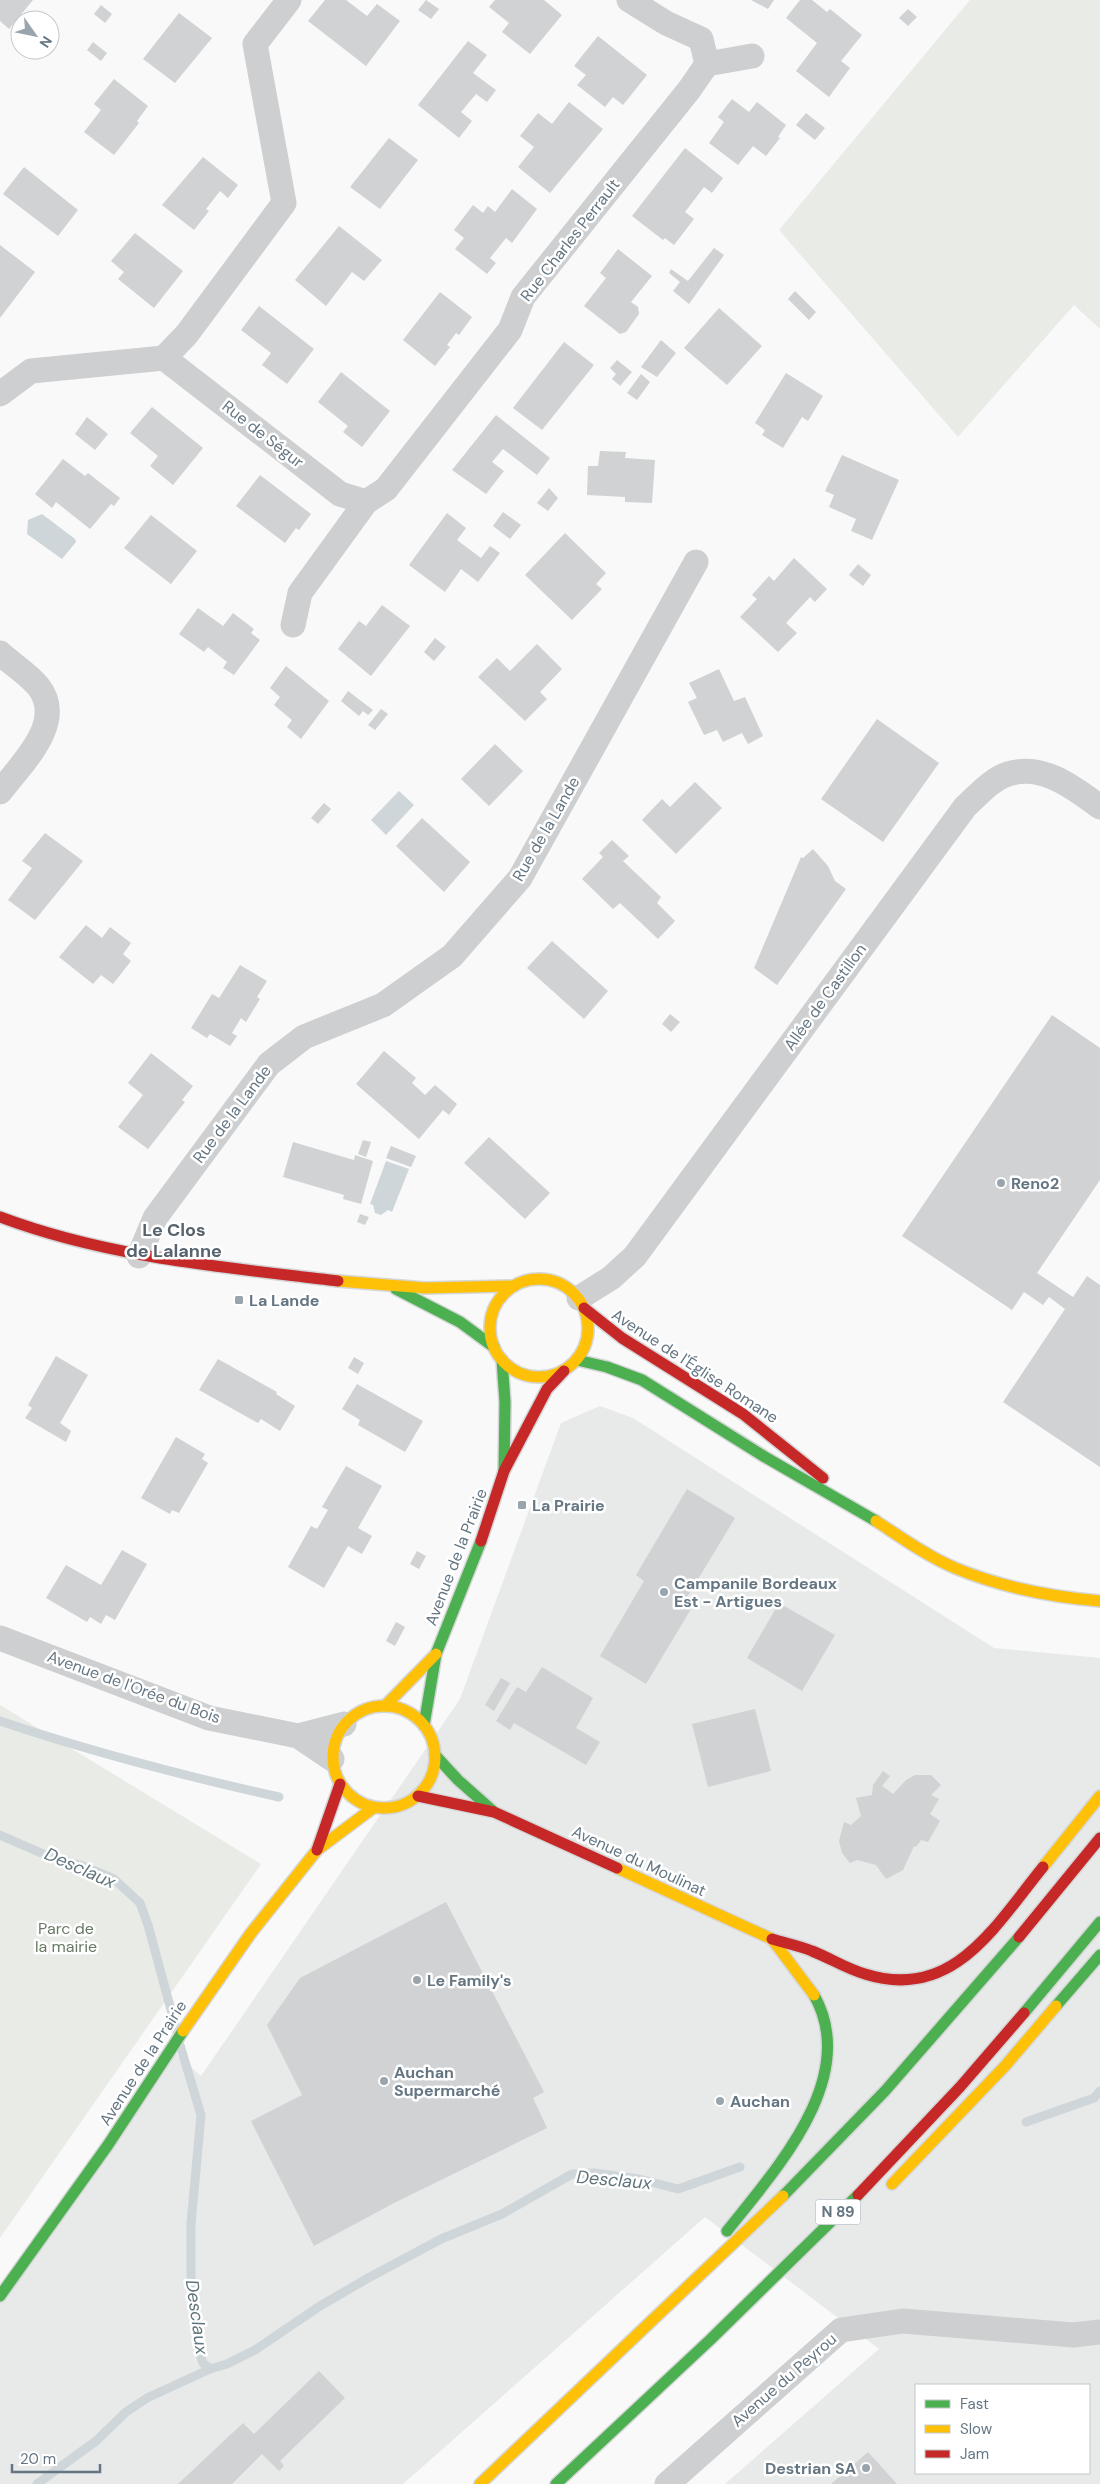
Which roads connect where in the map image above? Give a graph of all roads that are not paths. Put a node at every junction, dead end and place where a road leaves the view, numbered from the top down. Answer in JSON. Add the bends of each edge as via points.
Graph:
{"nodes":[{"id":1,"x":288,"y":0,"type":"edge"},
{"id":2,"x":629,"y":0,"type":"edge"},
{"id":3,"x":752,"y":56,"type":"dead end"},
{"id":4,"x":707,"y":64,"type":"junction"},
{"id":5,"x":164,"y":358,"type":"junction"},
{"id":6,"x":0,"y":394,"type":"edge"},
{"id":7,"x":366,"y":502,"type":"junction"},
{"id":8,"x":696,"y":562,"type":"dead end"},
{"id":9,"x":293,"y":626,"type":"dead end"},
{"id":10,"x":0,"y":654,"type":"edge"},
{"id":11,"x":0,"y":792,"type":"edge"},
{"id":12,"x":1100,"y":807,"type":"edge"},
{"id":13,"x":0,"y":1217,"type":"edge"},
{"id":14,"x":139,"y":1256,"type":"junction"},
{"id":15,"x":514,"y":1286,"type":"junction"},
{"id":16,"x":394,"y":1288,"type":"junction"},
{"id":17,"x":581,"y":1303,"type":"junction"},
{"id":18,"x":494,"y":1347,"type":"junction"},
{"id":19,"x":502,"y":1360,"type":"junction"},
{"id":20,"x":578,"y":1360,"type":"junction"},
{"id":21,"x":564,"y":1371,"type":"junction"},
{"id":22,"x":504,"y":1471,"type":"junction"},
{"id":23,"x":857,"y":1509,"type":"junction"},
{"id":24,"x":1100,"y":1601,"type":"edge"},
{"id":25,"x":0,"y":1638,"type":"edge"},
{"id":26,"x":436,"y":1654,"type":"junction"},
{"id":27,"x":385,"y":1706,"type":"junction"},
{"id":28,"x":344,"y":1724,"type":"junction"},
{"id":29,"x":424,"y":1725,"type":"junction"},
{"id":30,"x":298,"y":1736,"type":"junction"},
{"id":31,"x":436,"y":1756,"type":"junction"},
{"id":32,"x":332,"y":1759,"type":"junction"},
{"id":33,"x":340,"y":1784,"type":"junction"},
{"id":34,"x":418,"y":1796,"type":"junction"},
{"id":35,"x":1100,"y":1796,"type":"edge"},
{"id":36,"x":373,"y":1808,"type":"junction"},
{"id":37,"x":494,"y":1812,"type":"junction"},
{"id":38,"x":1100,"y":1838,"type":"edge"},
{"id":39,"x":317,"y":1850,"type":"junction"},
{"id":40,"x":1100,"y":1922,"type":"edge"},
{"id":41,"x":772,"y":1939,"type":"junction"},
{"id":42,"x":1100,"y":1955,"type":"edge"},
{"id":43,"x":882,"y":2195,"type":"dead end"},
{"id":44,"x":810,"y":2259,"type":"dead end"},
{"id":45,"x":0,"y":2296,"type":"edge"},
{"id":46,"x":674,"y":2300,"type":"junction"},
{"id":47,"x":749,"y":2302,"type":"junction"},
{"id":48,"x":1100,"y":2332,"type":"edge"},
{"id":49,"x":480,"y":2484,"type":"edge"},
{"id":50,"x":556,"y":2484,"type":"edge"},
{"id":51,"x":667,"y":2484,"type":"edge"}],
"edges":[{"from":1,"to":5,"type":"street","via":[[255,44],[284,203],[186,334]]},
{"from":2,"to":4,"type":"street","via":[[701,39]]},
{"from":3,"to":4,"type":"street"},
{"from":4,"to":7,"type":"street","name":"Rue Charles Perrault","via":[[523,297],[510,330],[386,489]]},
{"from":5,"to":6,"type":"street","via":[[31,371]]},
{"from":5,"to":7,"type":"street","name":"Rue de Ségur","via":[[340,494]]},
{"from":7,"to":9,"type":"street","name":"Rue Charles Perrault","via":[[300,593]]},
{"from":8,"to":14,"type":"street","name":"Rue de la Lande","via":[[520,878],[452,956],[383,1005],[304,1037],[269,1064],[155,1218]]},
{"from":10,"to":11,"type":"street","via":[[38,687],[49,706],[44,734]]},
{"from":12,"to":17,"type":"street","name":"Allée de Castillon","via":[[1064,781],[1031,771],[1008,774],[990,784],[966,807],[635,1256]]},
{"from":13,"to":14,"type":"main road","via":[[67,1240]]},
{"from":14,"to":16,"type":"main road"},
{"from":15,"to":16,"type":"main road","via":[[468,1290]]},
{"from":15,"to":17,"type":"main road","via":[[535,1279],[551,1280],[566,1287]]},
{"from":15,"to":18,"type":"main road","via":[[495,1305],[490,1322]]},
{"from":16,"to":18,"type":"main road","via":[[461,1321]]},
{"from":17,"to":20,"type":"main road","via":[[589,1329],[586,1345]]},
{"from":17,"to":23,"type":"main road","name":"Avenue de l'Église Romane","via":[[607,1328],[728,1402],[792,1450]]},
{"from":18,"to":19,"type":"main road"},
{"from":19,"to":21,"type":"main road","via":[[519,1374],[534,1378],[551,1377]]},
{"from":19,"to":22,"type":"main road","name":"Avenue de la Prairie","via":[[506,1400]]},
{"from":20,"to":21,"type":"main road"},
{"from":20,"to":23,"type":"main road","name":"Avenue de l'Église Romane","via":[[642,1380],[765,1457]]},
{"from":21,"to":22,"type":"main road","name":"Avenue de la Prairie","via":[[547,1389]]},
{"from":22,"to":26,"type":"main road","name":"Avenue de la Prairie","via":[[473,1565]]},
{"from":23,"to":24,"type":"main road","name":"Avenue de l'Église Romane","via":[[924,1552],[956,1568],[1024,1590]]},
{"from":25,"to":30,"type":"street","name":"Avenue de l'Orée du Bois","via":[[209,1718]]},
{"from":26,"to":27,"type":"main road","name":"Avenue de la Prairie"},
{"from":26,"to":29,"type":"main road","name":"Avenue de la Prairie"},
{"from":27,"to":28,"type":"main road","via":[[364,1709]]},
{"from":27,"to":29,"type":"main road","via":[[412,1714]]},
{"from":28,"to":30,"type":"street"},
{"from":28,"to":32,"type":"main road","via":[[333,1746]]},
{"from":29,"to":31,"type":"main road"},
{"from":30,"to":32,"type":"street"},
{"from":31,"to":34,"type":"main road","via":[[434,1772]]},
{"from":31,"to":37,"type":"main road","name":"Avenue du Moulinat"},
{"from":32,"to":33,"type":"main road"},
{"from":33,"to":36,"type":"main road","via":[[356,1801]]},
{"from":33,"to":39,"type":"main road","name":"Avenue de la Prairie"},
{"from":34,"to":36,"type":"main road","via":[[402,1806]]},
{"from":34,"to":37,"type":"main road","name":"Avenue du Moulinat"},
{"from":35,"to":41,"type":"main road","name":"Avenue du Moulinat","via":[[983,1941],[947,1970],[926,1978],[903,1981],[882,1978],[864,1974],[811,1950]]},
{"from":36,"to":39,"type":"main road","name":"Avenue de la Prairie"},
{"from":37,"to":41,"type":"main road","name":"Avenue du Moulinat"},
{"from":38,"to":46,"type":"main road","via":[[1014,1943],[884,2091],[775,2204]]},
{"from":39,"to":45,"type":"main road","name":"Avenue de la Prairie","via":[[251,1933],[108,2145]]},
{"from":40,"to":47,"type":"main road","number":"N 89","via":[[959,2087]]},
{"from":41,"to":46,"type":"main road","via":[[810,1990],[824,2017],[826,2069],[820,2094],[806,2125]]},
{"from":42,"to":43,"type":"main road","via":[[998,2073]]},
{"from":44,"to":47,"type":"main road"},
{"from":46,"to":49,"type":"main road"},
{"from":47,"to":50,"type":"main road","number":"N 89"},
{"from":48,"to":51,"type":"street","name":"Avenue du Peyrou","via":[[1073,2335],[903,2321],[841,2330]]}]}
